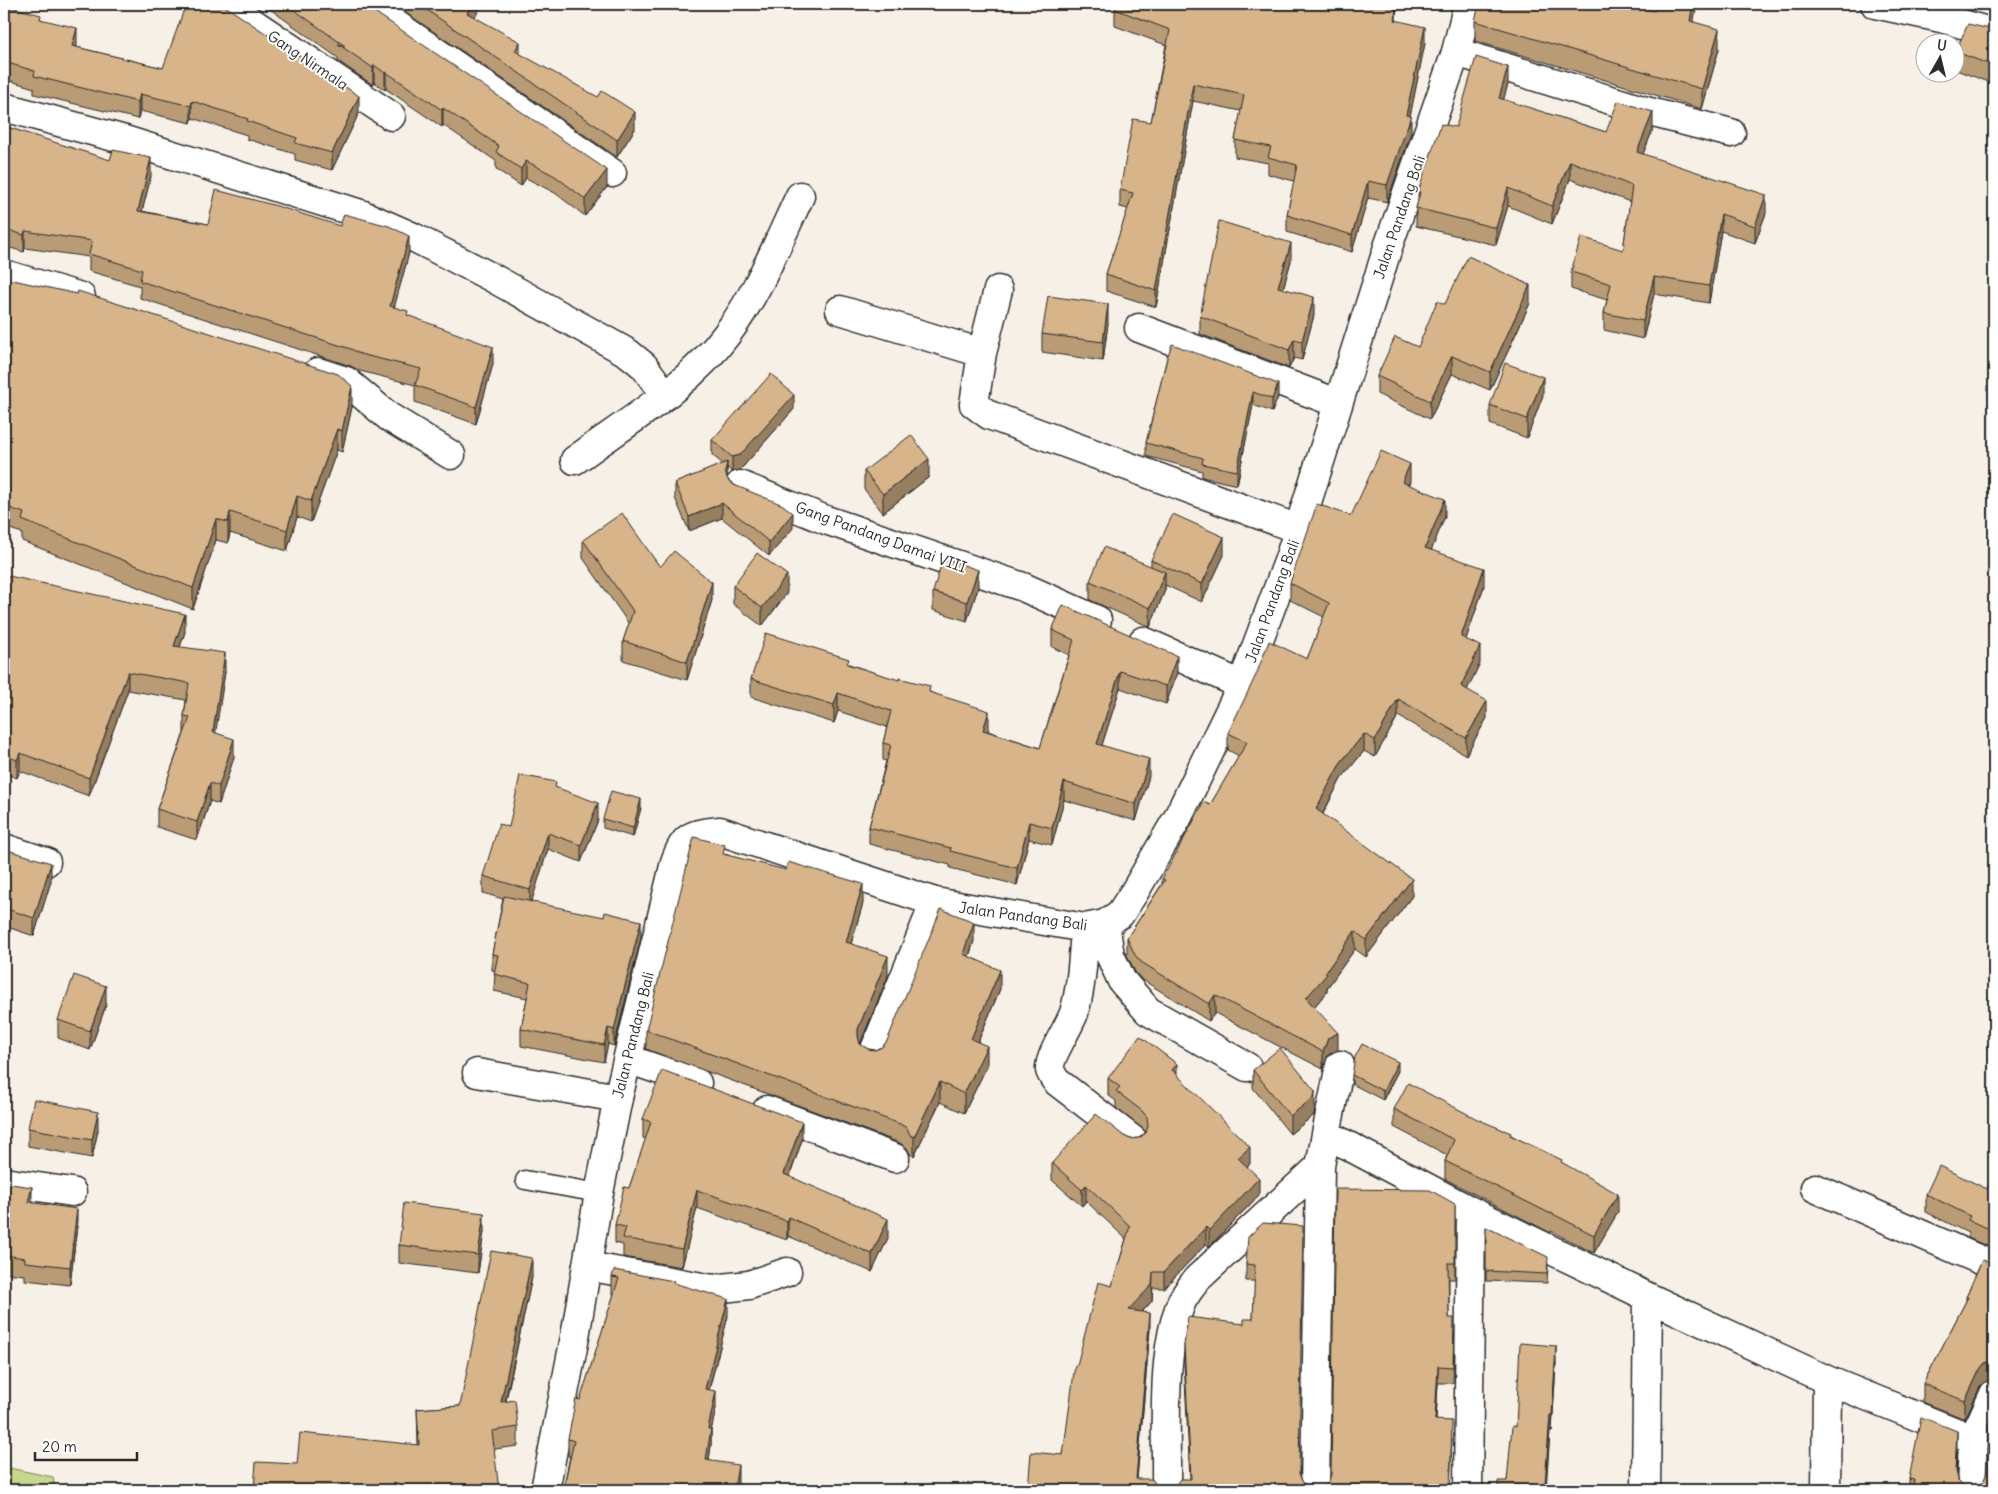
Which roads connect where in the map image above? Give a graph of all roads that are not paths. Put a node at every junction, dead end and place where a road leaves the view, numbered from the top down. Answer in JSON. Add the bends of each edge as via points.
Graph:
{"nodes":[{"id":1,"x":225,"y":4,"type":"edge"},
{"id":2,"x":366,"y":4,"type":"edge"},
{"id":3,"x":1468,"y":4,"type":"edge"},
{"id":4,"x":1875,"y":4,"type":"edge"},
{"id":5,"x":1994,"y":33,"type":"edge"},
{"id":6,"x":1456,"y":52,"type":"junction"},
{"id":7,"x":4,"y":107,"type":"edge"},
{"id":8,"x":391,"y":116,"type":"dead end"},
{"id":9,"x":1731,"y":133,"type":"dead end"},
{"id":10,"x":612,"y":173,"type":"dead end"},
{"id":11,"x":800,"y":196,"type":"dead end"},
{"id":12,"x":4,"y":274,"type":"edge"},
{"id":13,"x":998,"y":290,"type":"dead end"},
{"id":14,"x":105,"y":304,"type":"edge"},
{"id":15,"x":840,"y":310,"type":"dead end"},
{"id":16,"x":1138,"y":328,"type":"dead end"},
{"id":17,"x":982,"y":353,"type":"junction"},
{"id":18,"x":299,"y":366,"type":"edge"},
{"id":19,"x":665,"y":395,"type":"junction"},
{"id":20,"x":1337,"y":403,"type":"junction"},
{"id":21,"x":451,"y":455,"type":"dead end"},
{"id":22,"x":575,"y":460,"type":"dead end"},
{"id":23,"x":740,"y":485,"type":"edge"},
{"id":24,"x":1298,"y":529,"type":"junction"},
{"id":25,"x":1242,"y":685,"type":"junction"},
{"id":26,"x":4,"y":848,"type":"edge"},
{"id":27,"x":46,"y":862,"type":"edge"},
{"id":28,"x":935,"y":902,"type":"junction"},
{"id":29,"x":1095,"y":926,"type":"junction"},
{"id":30,"x":873,"y":1054,"type":"edge"},
{"id":31,"x":628,"y":1059,"type":"junction"},
{"id":32,"x":1340,"y":1065,"type":"dead end"},
{"id":33,"x":1246,"y":1067,"type":"dead end"},
{"id":34,"x":477,"y":1073,"type":"dead end"},
{"id":35,"x":720,"y":1092,"type":"edge"},
{"id":36,"x":618,"y":1098,"type":"junction"},
{"id":37,"x":748,"y":1103,"type":"edge"},
{"id":38,"x":1326,"y":1134,"type":"junction"},
{"id":39,"x":1133,"y":1140,"type":"edge"},
{"id":40,"x":895,"y":1158,"type":"dead end"},
{"id":41,"x":1320,"y":1166,"type":"junction"},
{"id":42,"x":525,"y":1180,"type":"dead end"},
{"id":43,"x":4,"y":1182,"type":"edge"},
{"id":44,"x":1815,"y":1188,"type":"dead end"},
{"id":45,"x":72,"y":1192,"type":"dead end"},
{"id":46,"x":599,"y":1193,"type":"junction"},
{"id":47,"x":1471,"y":1212,"type":"junction"},
{"id":48,"x":587,"y":1266,"type":"junction"},
{"id":49,"x":1994,"y":1266,"type":"edge"},
{"id":50,"x":786,"y":1272,"type":"dead end"},
{"id":51,"x":1648,"y":1297,"type":"junction"},
{"id":52,"x":1827,"y":1380,"type":"junction"},
{"id":53,"x":1994,"y":1394,"type":"edge"},
{"id":54,"x":1974,"y":1439,"type":"junction"},
{"id":55,"x":545,"y":1490,"type":"edge"},
{"id":56,"x":1166,"y":1490,"type":"edge"},
{"id":57,"x":1315,"y":1490,"type":"edge"},
{"id":58,"x":1468,"y":1490,"type":"edge"},
{"id":59,"x":1646,"y":1490,"type":"edge"},
{"id":60,"x":1826,"y":1490,"type":"edge"},
{"id":61,"x":1971,"y":1490,"type":"edge"}],
"edges":[{"from":1,"to":8,"type":"street","name":"Gang Nirmala"},
{"from":2,"to":10,"type":"street"},
{"from":3,"to":6,"type":"street","name":"Jalan Pandang Bali"},
{"from":4,"to":5,"type":"street"},
{"from":6,"to":9,"type":"street","via":[[1646,111]]},
{"from":6,"to":20,"type":"street","name":"Jalan Pandang Bali"},
{"from":7,"to":19,"type":"street","via":[[125,140],[369,217],[491,277],[628,353],[644,366]]},
{"from":11,"to":19,"type":"street","via":[[741,314],[704,361]]},
{"from":12,"to":14,"type":"street"},
{"from":13,"to":17,"type":"street"},
{"from":15,"to":17,"type":"street"},
{"from":16,"to":20,"type":"street"},
{"from":17,"to":24,"type":"street","via":[[974,404],[990,415]]},
{"from":18,"to":21,"type":"street","via":[[346,381],[389,417]]},
{"from":19,"to":22,"type":"street"},
{"from":20,"to":24,"type":"street","name":"Jalan Pandang Bali"},
{"from":23,"to":25,"type":"street","name":"Gang Pandang Damai VIII","via":[[826,520],[1022,587]]},
{"from":24,"to":25,"type":"street","name":"Jalan Pandang Bali"},
{"from":25,"to":29,"type":"street","name":"Jalan Pandang Bali","via":[[1154,859],[1120,914]]},
{"from":26,"to":27,"type":"street"},
{"from":28,"to":29,"type":"street","name":"Jalan Pandang Bali"},
{"from":28,"to":30,"type":"street"},
{"from":28,"to":31,"type":"street","name":"Jalan Pandang Bali","via":[[720,832],[696,833],[681,845],[675,862]]},
{"from":29,"to":33,"type":"street","via":[[1122,980],[1148,1011]]},
{"from":29,"to":39,"type":"street","via":[[1074,1012],[1053,1056],[1050,1071],[1056,1081]]},
{"from":31,"to":35,"type":"street"},
{"from":31,"to":36,"type":"street","name":"Jalan Pandang Bali"},
{"from":32,"to":38,"type":"street"},
{"from":34,"to":36,"type":"street"},
{"from":36,"to":46,"type":"street","name":"Jalan Pandang Bali"},
{"from":37,"to":40,"type":"street"},
{"from":38,"to":41,"type":"street"},
{"from":38,"to":47,"type":"street"},
{"from":41,"to":56,"type":"street","via":[[1197,1279],[1183,1300],[1168,1360]]},
{"from":41,"to":57,"type":"street"},
{"from":42,"to":46,"type":"lane"},
{"from":43,"to":45,"type":"street"},
{"from":44,"to":49,"type":"street"},
{"from":46,"to":48,"type":"street","name":"Jalan Pandang Bali"},
{"from":47,"to":51,"type":"street"},
{"from":47,"to":58,"type":"street"},
{"from":48,"to":50,"type":"street","via":[[713,1289],[749,1286]]},
{"from":48,"to":55,"type":"street","name":"Jalan Pandang Bali"},
{"from":51,"to":52,"type":"street"},
{"from":51,"to":59,"type":"street"},
{"from":52,"to":54,"type":"street"},
{"from":52,"to":60,"type":"street"},
{"from":53,"to":54,"type":"street"},
{"from":54,"to":61,"type":"street"}]}
